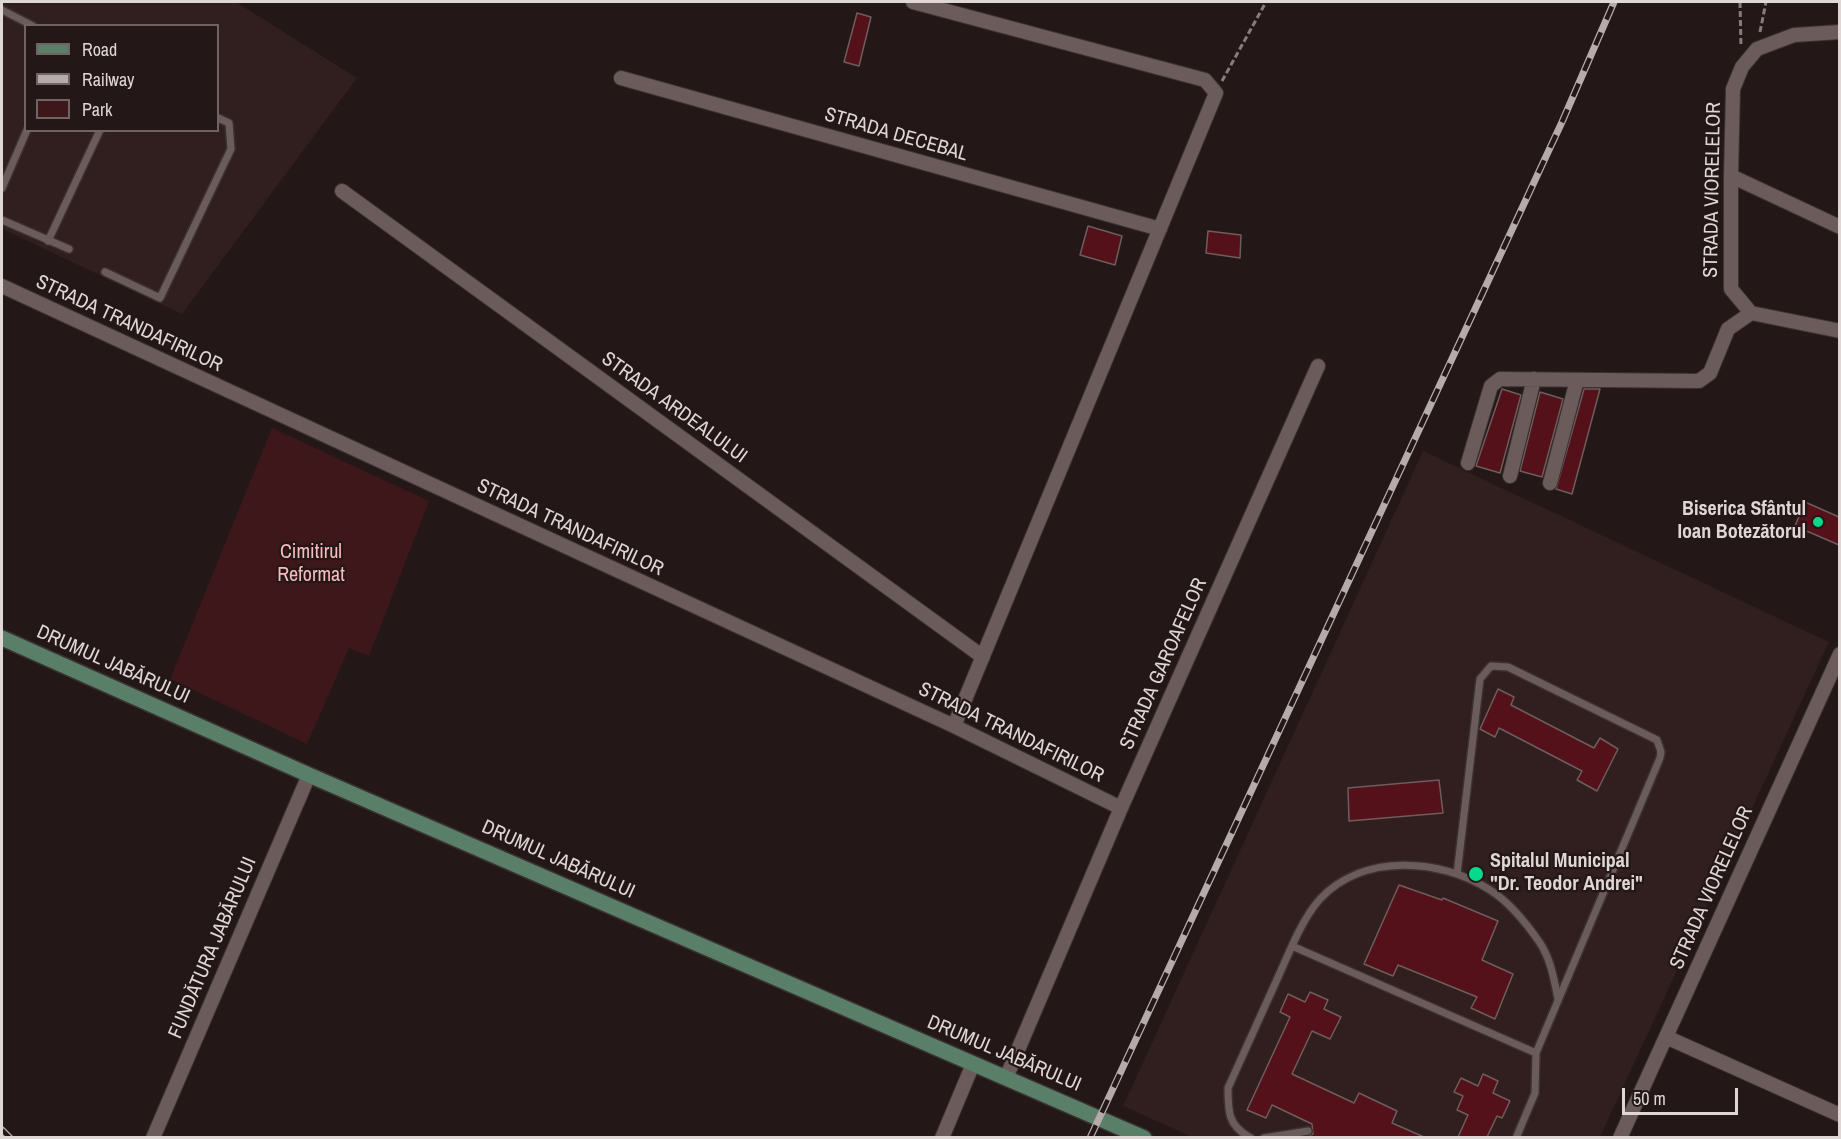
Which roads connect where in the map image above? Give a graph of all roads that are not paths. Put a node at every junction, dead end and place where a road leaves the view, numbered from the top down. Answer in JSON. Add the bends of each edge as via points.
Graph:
{"nodes":[{"id":1,"x":913,"y":2,"type":"edge"},
{"id":2,"x":2,"y":10,"type":"edge"},
{"id":3,"x":29,"y":24,"type":"edge"},
{"id":4,"x":1839,"y":32,"type":"edge"},
{"id":5,"x":621,"y":78,"type":"dead end"},
{"id":6,"x":219,"y":118,"type":"edge"},
{"id":7,"x":26,"y":132,"type":"edge"},
{"id":8,"x":99,"y":132,"type":"edge"},
{"id":9,"x":1731,"y":176,"type":"junction"},
{"id":10,"x":2,"y":188,"type":"edge"},
{"id":11,"x":342,"y":191,"type":"dead end"},
{"id":12,"x":2,"y":220,"type":"edge"},
{"id":13,"x":1839,"y":227,"type":"edge"},
{"id":14,"x":1160,"y":229,"type":"junction"},
{"id":15,"x":48,"y":241,"type":"junction"},
{"id":16,"x":69,"y":249,"type":"dead end"},
{"id":17,"x":105,"y":272,"type":"dead end"},
{"id":18,"x":2,"y":286,"type":"edge"},
{"id":19,"x":1751,"y":313,"type":"junction"},
{"id":20,"x":1839,"y":331,"type":"edge"},
{"id":21,"x":1318,"y":366,"type":"dead end"},
{"id":22,"x":1534,"y":379,"type":"junction"},
{"id":23,"x":1577,"y":380,"type":"junction"},
{"id":24,"x":1468,"y":464,"type":"dead end"},
{"id":25,"x":1510,"y":476,"type":"dead end"},
{"id":26,"x":1550,"y":483,"type":"dead end"},
{"id":27,"x":2,"y":638,"type":"edge"},
{"id":28,"x":1839,"y":654,"type":"edge"},
{"id":29,"x":983,"y":657,"type":"junction"},
{"id":30,"x":954,"y":726,"type":"junction"},
{"id":31,"x":309,"y":775,"type":"junction"},
{"id":32,"x":1121,"y":808,"type":"junction"},
{"id":33,"x":1457,"y":874,"type":"junction"},
{"id":34,"x":1292,"y":946,"type":"junction"},
{"id":35,"x":1558,"y":999,"type":"junction"},
{"id":36,"x":1666,"y":1037,"type":"junction"},
{"id":37,"x":1536,"y":1053,"type":"junction"},
{"id":38,"x":974,"y":1064,"type":"junction"},
{"id":39,"x":1006,"y":1078,"type":"junction"},
{"id":40,"x":1839,"y":1114,"type":"edge"},
{"id":41,"x":1308,"y":1131,"type":"dead end"},
{"id":42,"x":153,"y":1137,"type":"edge"},
{"id":43,"x":942,"y":1137,"type":"edge"},
{"id":44,"x":1144,"y":1137,"type":"edge"},
{"id":45,"x":1251,"y":1137,"type":"edge"},
{"id":46,"x":1264,"y":1137,"type":"edge"},
{"id":47,"x":1516,"y":1137,"type":"edge"},
{"id":48,"x":1620,"y":1137,"type":"edge"}],
"edges":[{"from":1,"to":14,"type":"street","via":[[1205,80],[1216,93]]},
{"from":2,"to":3,"type":"lane"},
{"from":4,"to":9,"type":"street","name":"STRADA VIORELELOR","via":[[1794,35],[1757,48],[1742,67],[1733,89]]},
{"from":5,"to":14,"type":"street","name":"STRADA DECEBAL"},
{"from":6,"to":17,"type":"lane","via":[[229,123],[231,149],[159,298]]},
{"from":7,"to":10,"type":"lane"},
{"from":8,"to":15,"type":"lane"},
{"from":9,"to":13,"type":"street"},
{"from":9,"to":19,"type":"street","name":"STRADA VIORELELOR","via":[[1731,289]]},
{"from":11,"to":29,"type":"street","name":"STRADA ARDEALULUI"},
{"from":12,"to":15,"type":"lane"},
{"from":14,"to":29,"type":"street"},
{"from":15,"to":16,"type":"lane"},
{"from":18,"to":30,"type":"street","name":"STRADA TRANDAFIRILOR"},
{"from":19,"to":20,"type":"street"},
{"from":19,"to":23,"type":"street","via":[[1728,329],[1710,374],[1699,381]]},
{"from":21,"to":32,"type":"street","name":"STRADA GAROAFELOR"},
{"from":22,"to":23,"type":"street"},
{"from":22,"to":24,"type":"street","via":[[1500,379],[1491,387]]},
{"from":22,"to":25,"type":"street"},
{"from":23,"to":26,"type":"street"},
{"from":27,"to":31,"type":"main road","name":"DRUMUL JABĂRULUI"},
{"from":28,"to":36,"type":"street","name":"STRADA VIORELELOR"},
{"from":29,"to":30,"type":"street"},
{"from":30,"to":32,"type":"street","name":"STRADA TRANDAFIRILOR"},
{"from":31,"to":38,"type":"main road","name":"DRUMUL JABĂRULUI"},
{"from":31,"to":42,"type":"street","name":"FUNDĂTURA JABĂRULUI"},
{"from":32,"to":39,"type":"street","name":"STRADA GAROAFELOR"},
{"from":33,"to":34,"type":"lane","via":[[1408,865],[1344,880],[1320,900]]},
{"from":33,"to":35,"type":"lane","via":[[1491,891],[1540,943],[1551,967]]},
{"from":33,"to":35,"type":"lane","via":[[1480,679],[1491,666],[1508,667],[1657,740],[1660,758]]},
{"from":34,"to":37,"type":"lane"},
{"from":34,"to":45,"type":"lane","via":[[1228,1088],[1228,1111],[1237,1131]]},
{"from":35,"to":37,"type":"lane"},
{"from":36,"to":40,"type":"street"},
{"from":36,"to":48,"type":"street","name":"STRADA VIORELELOR"},
{"from":37,"to":47,"type":"lane","via":[[1535,1093]]},
{"from":38,"to":39,"type":"main road","name":"DRUMUL JABĂRULUI"},
{"from":38,"to":43,"type":"street"},
{"from":39,"to":44,"type":"main road","name":"DRUMUL JABĂRULUI"},
{"from":41,"to":46,"type":"lane"}]}
